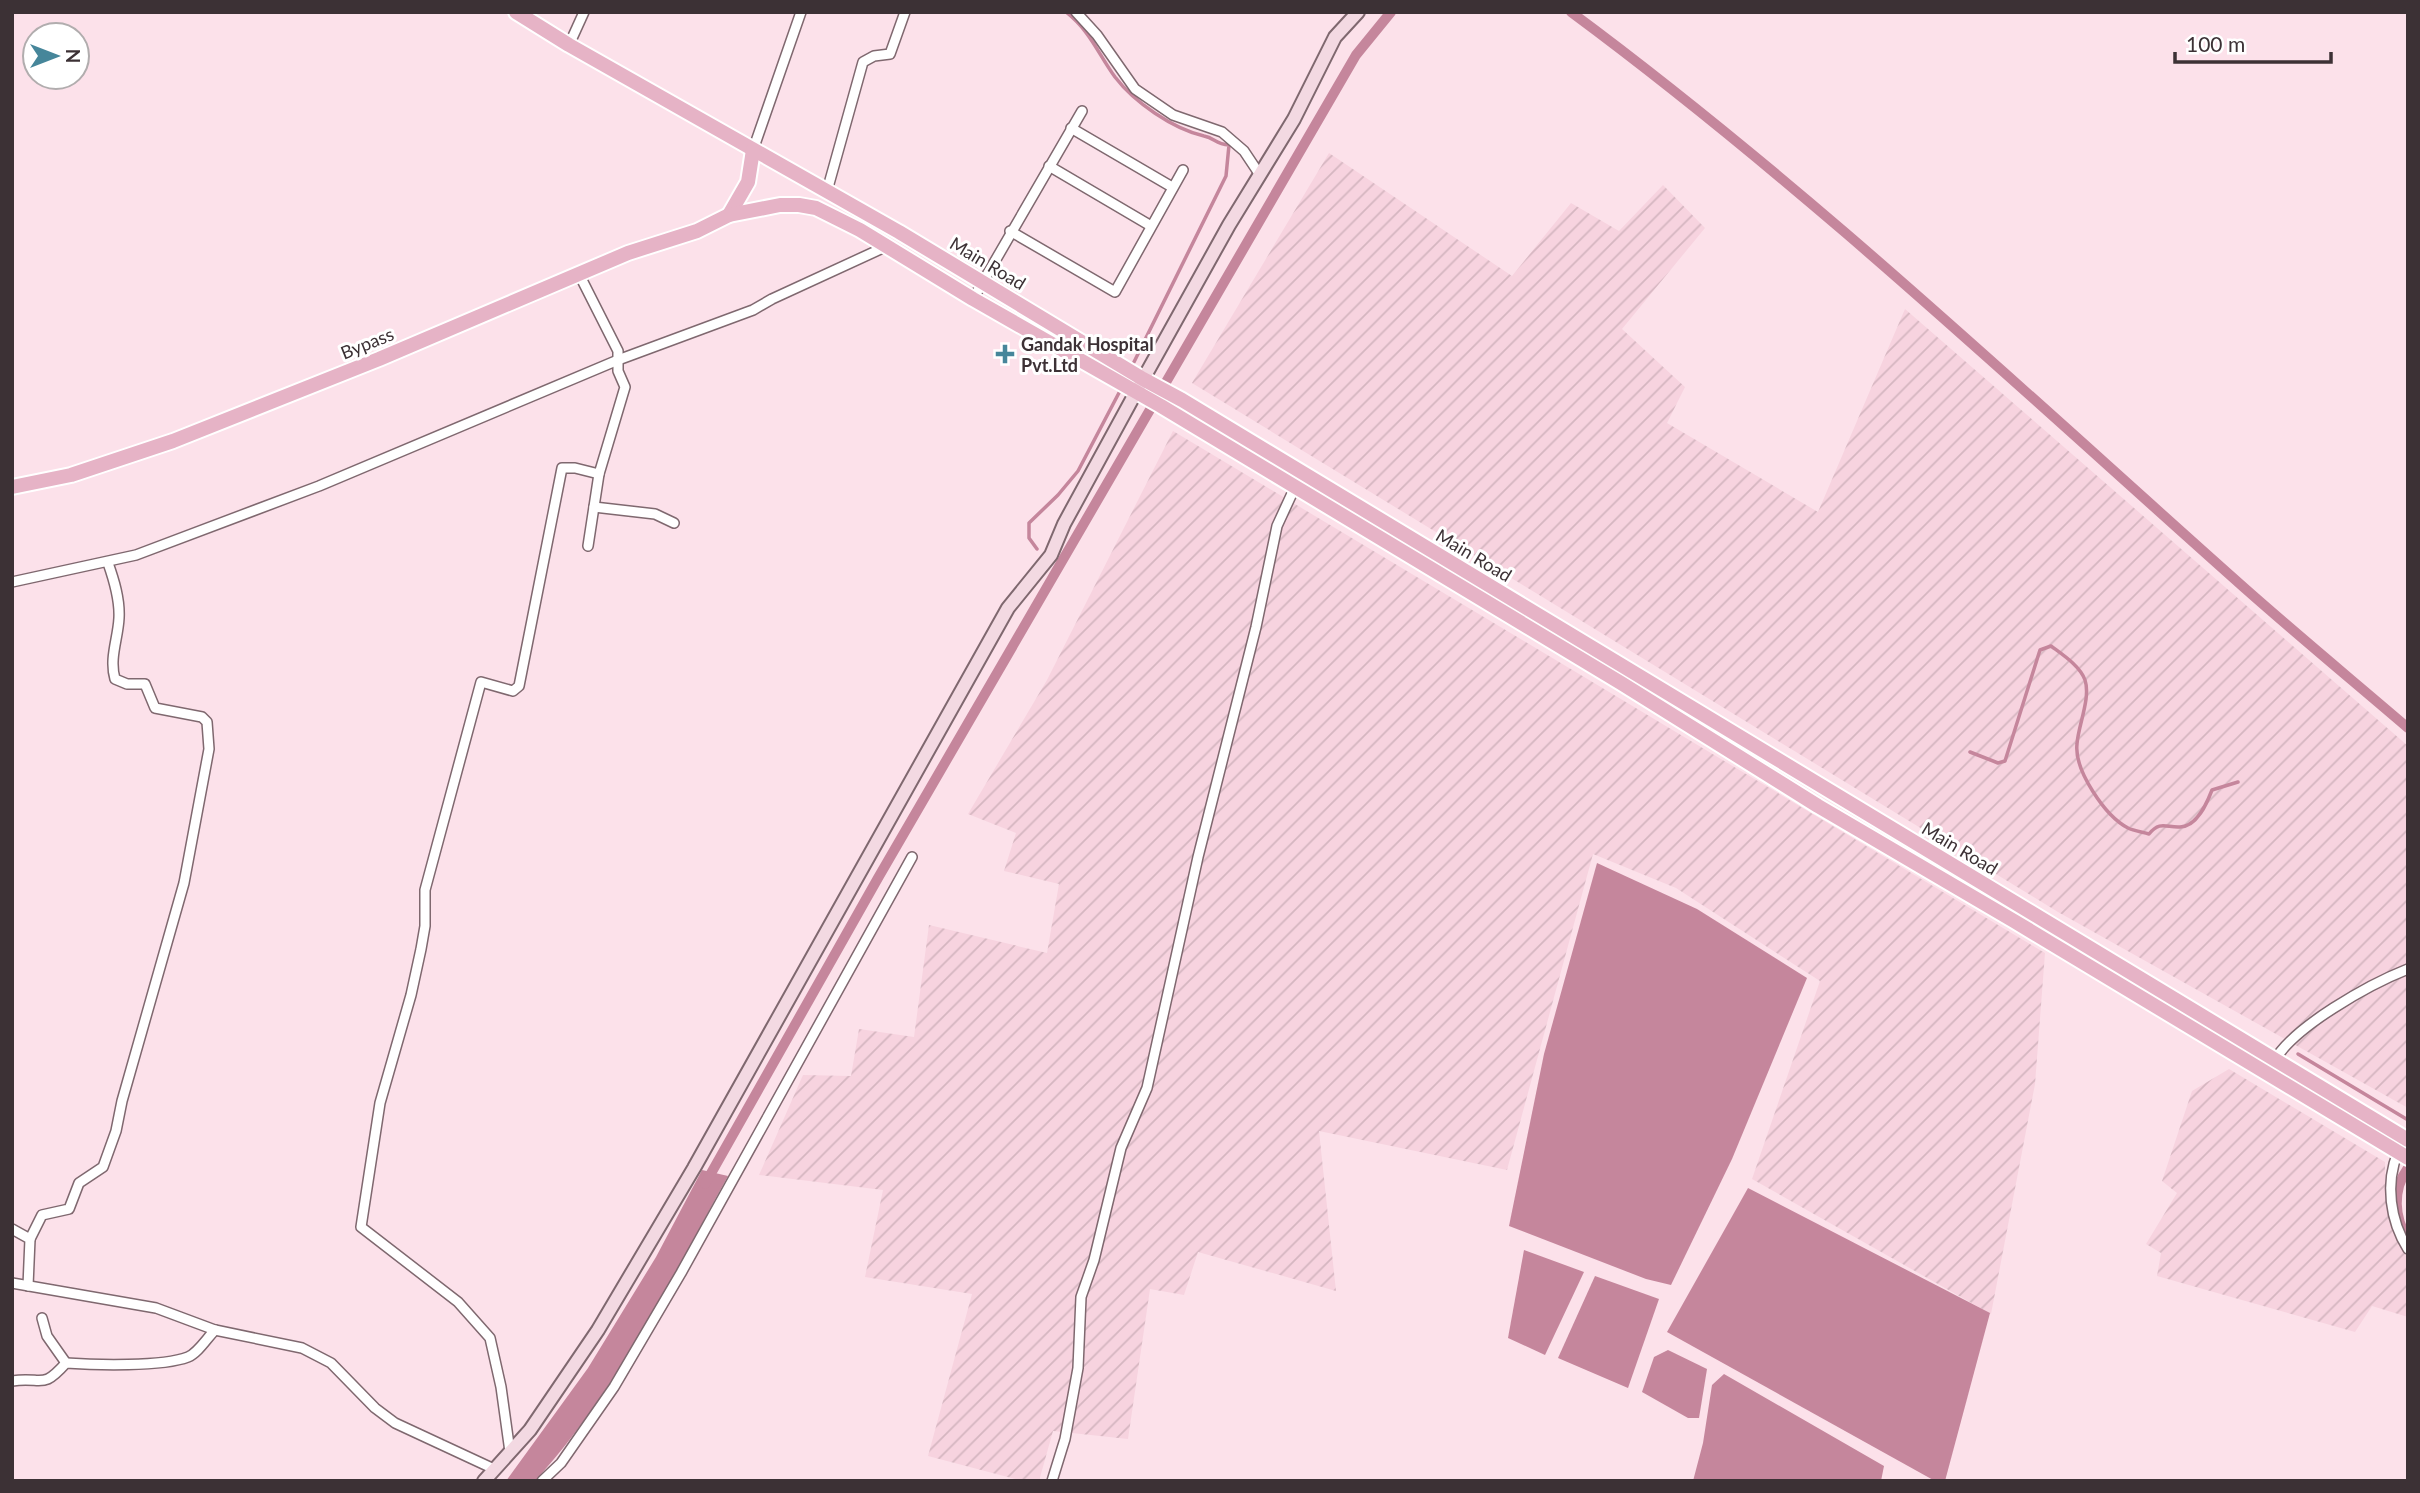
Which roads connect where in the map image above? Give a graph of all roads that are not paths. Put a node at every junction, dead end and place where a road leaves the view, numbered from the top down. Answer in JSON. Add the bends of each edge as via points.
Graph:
{"nodes":[{"id":1,"x":516,"y":12,"type":"edge"},
{"id":2,"x":584,"y":12,"type":"edge"},
{"id":3,"x":800,"y":12,"type":"edge"},
{"id":4,"x":905,"y":12,"type":"edge"},
{"id":5,"x":1076,"y":12,"type":"edge"},
{"id":6,"x":1358,"y":12,"type":"edge"},
{"id":7,"x":569,"y":45,"type":"junction"},
{"id":8,"x":1082,"y":111,"type":"dead end"},
{"id":9,"x":1071,"y":128,"type":"junction"},
{"id":10,"x":753,"y":150,"type":"junction"},
{"id":11,"x":1049,"y":166,"type":"junction"},
{"id":12,"x":1183,"y":170,"type":"dead end"},
{"id":13,"x":1260,"y":175,"type":"junction"},
{"id":14,"x":1172,"y":187,"type":"junction"},
{"id":15,"x":827,"y":191,"type":"junction"},
{"id":16,"x":729,"y":215,"type":"junction"},
{"id":17,"x":1151,"y":226,"type":"junction"},
{"id":18,"x":860,"y":230,"type":"joint"},
{"id":19,"x":1010,"y":231,"type":"junction"},
{"id":20,"x":885,"y":247,"type":"junction"},
{"id":21,"x":579,"y":274,"type":"junction"},
{"id":22,"x":981,"y":281,"type":"junction"},
{"id":23,"x":973,"y":299,"type":"junction"},
{"id":24,"x":618,"y":360,"type":"junction"},
{"id":25,"x":1142,"y":387,"type":"junction"},
{"id":26,"x":1166,"y":400,"type":"junction"},
{"id":27,"x":599,"y":474,"type":"junction"},
{"id":28,"x":12,"y":487,"type":"edge"},
{"id":29,"x":1295,"y":487,"type":"junction"},
{"id":30,"x":594,"y":507,"type":"junction"},
{"id":31,"x":674,"y":523,"type":"dead end"},
{"id":32,"x":589,"y":546,"type":"dead end"},
{"id":33,"x":108,"y":563,"type":"junction"},
{"id":34,"x":12,"y":582,"type":"edge"},
{"id":35,"x":1848,"y":803,"type":"junction"},
{"id":36,"x":1840,"y":819,"type":"junction"},
{"id":37,"x":912,"y":857,"type":"dead end"},
{"id":38,"x":2408,"y":970,"type":"edge"},
{"id":39,"x":2275,"y":1058,"type":"junction"},
{"id":40,"x":2267,"y":1074,"type":"junction"},
{"id":41,"x":2408,"y":1140,"type":"edge"},
{"id":42,"x":2403,"y":1156,"type":"edge"},
{"id":43,"x":12,"y":1229,"type":"edge"},
{"id":44,"x":30,"y":1239,"type":"junction"},
{"id":45,"x":2408,"y":1249,"type":"edge"},
{"id":46,"x":12,"y":1283,"type":"edge"},
{"id":47,"x":28,"y":1286,"type":"junction"},
{"id":48,"x":43,"y":1318,"type":"dead end"},
{"id":49,"x":215,"y":1330,"type":"junction"},
{"id":50,"x":66,"y":1363,"type":"junction"},
{"id":51,"x":12,"y":1381,"type":"edge"},
{"id":52,"x":510,"y":1452,"type":"junction"},
{"id":53,"x":494,"y":1469,"type":"junction"},
{"id":54,"x":484,"y":1481,"type":"edge"},
{"id":55,"x":542,"y":1481,"type":"edge"},
{"id":56,"x":1052,"y":1481,"type":"edge"}],
"edges":[{"from":1,"to":7,"type":"main road","name":"Main Road"},
{"from":2,"to":7,"type":"street"},
{"from":3,"to":10,"type":"street"},
{"from":4,"to":15,"type":"street","via":[[890,54],[863,62]]},
{"from":5,"to":13,"type":"street","via":[[1135,89],[1173,115],[1222,132],[1244,151]]},
{"from":6,"to":13,"type":"main road","via":[[1335,37]]},
{"from":7,"to":10,"type":"main road","name":"Main Road"},
{"from":8,"to":9,"type":"street"},
{"from":9,"to":11,"type":"street"},
{"from":9,"to":14,"type":"street"},
{"from":10,"to":15,"type":"main road","name":"Main Road"},
{"from":10,"to":16,"type":"main road","via":[[748,182]]},
{"from":11,"to":17,"type":"street"},
{"from":11,"to":19,"type":"street"},
{"from":12,"to":14,"type":"street"},
{"from":13,"to":25,"type":"main road"},
{"from":14,"to":17,"type":"street"},
{"from":15,"to":22,"type":"main road","name":"Main Road"},
{"from":16,"to":18,"type":"main road","name":"Bypass","via":[[799,205],[816,208]]},
{"from":16,"to":21,"type":"main road","name":"Bypass"},
{"from":17,"to":19,"type":"street","via":[[1115,292]]},
{"from":18,"to":20,"type":"main road","name":"Main Road"},
{"from":19,"to":22,"type":"street"},
{"from":20,"to":23,"type":"main road","name":"Main Road"},
{"from":20,"to":24,"type":"street","via":[[753,310]]},
{"from":21,"to":24,"type":"street","via":[[618,351]]},
{"from":21,"to":28,"type":"main road","name":"Bypass","via":[[173,441],[71,475]]},
{"from":22,"to":23,"type":"street"},
{"from":22,"to":25,"type":"main road","name":"Main Road"},
{"from":23,"to":25,"type":"main road","name":"Main Road"},
{"from":24,"to":27,"type":"street","via":[[625,387]]},
{"from":24,"to":33,"type":"street","via":[[319,486]]},
{"from":25,"to":26,"type":"main road","name":"Main Road"},
{"from":25,"to":52,"type":"main road","via":[[1051,555],[1008,608],[653,1238],[598,1330]]},
{"from":26,"to":29,"type":"main road","name":"Main Road"},
{"from":26,"to":35,"type":"main road","name":"Main Road"},
{"from":27,"to":30,"type":"street"},
{"from":27,"to":52,"type":"street","via":[[562,468],[519,686],[513,691],[481,682],[425,890],[421,949],[380,1103],[361,1227],[458,1302],[490,1338]]},
{"from":29,"to":36,"type":"main road","name":"Main Road"},
{"from":29,"to":56,"type":"street","via":[[1278,526],[1147,1088],[1121,1148],[1081,1297],[1078,1368]]},
{"from":30,"to":31,"type":"street","via":[[655,514]]},
{"from":30,"to":32,"type":"street"},
{"from":33,"to":34,"type":"street"},
{"from":33,"to":44,"type":"street","via":[[119,617],[112,666],[115,679],[145,684],[155,708],[202,717],[207,722],[209,749],[184,883],[103,1167],[79,1183],[69,1209],[42,1215]]},
{"from":35,"to":36,"type":"main road"},
{"from":35,"to":39,"type":"main road","name":"Main Road"},
{"from":36,"to":40,"type":"main road","name":"Main Road"},
{"from":37,"to":55,"type":"street","via":[[628,1364],[580,1438]]},
{"from":38,"to":39,"type":"street","via":[[2336,1007],[2290,1040]]},
{"from":39,"to":40,"type":"street"},
{"from":39,"to":41,"type":"main road","name":"Main Road"},
{"from":40,"to":42,"type":"main road","name":"Main Road"},
{"from":42,"to":45,"type":"street","via":[[2391,1170],[2392,1210]]},
{"from":43,"to":44,"type":"street"},
{"from":44,"to":47,"type":"street"},
{"from":46,"to":47,"type":"street"},
{"from":47,"to":49,"type":"street","via":[[156,1308]]},
{"from":48,"to":50,"type":"street","via":[[47,1336]]},
{"from":49,"to":50,"type":"street","via":[[191,1356],[171,1362]]},
{"from":49,"to":53,"type":"street","via":[[302,1348],[331,1363],[395,1423]]},
{"from":50,"to":51,"type":"street","via":[[44,1382]]},
{"from":52,"to":53,"type":"main road"},
{"from":53,"to":54,"type":"main road"}]}
